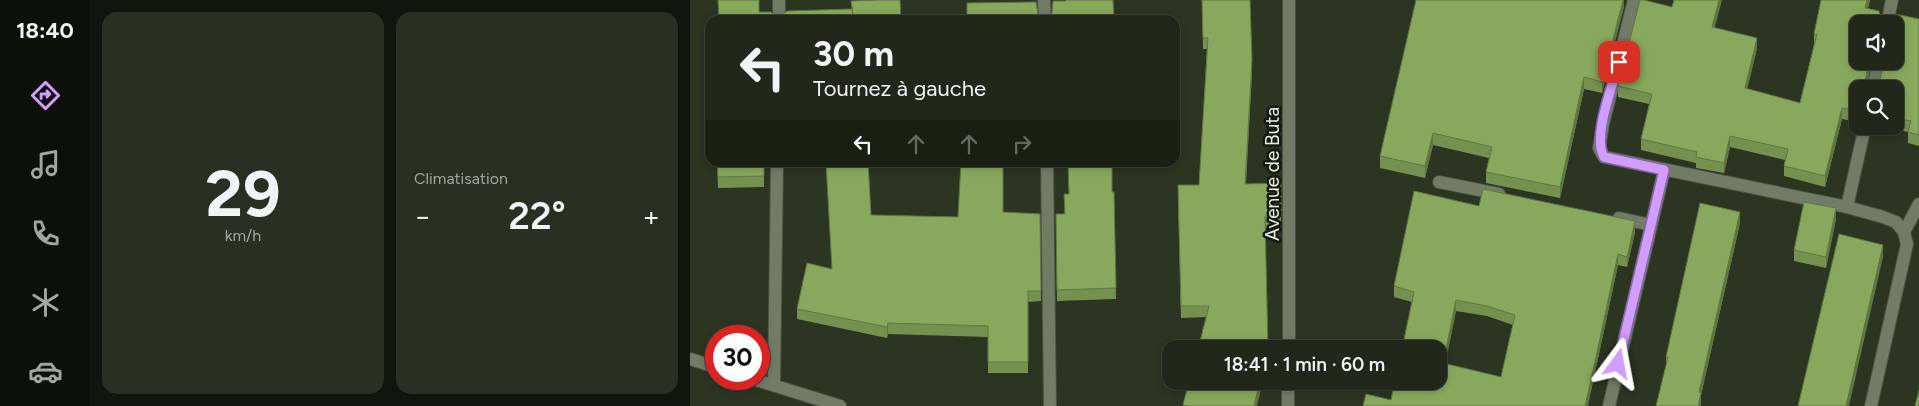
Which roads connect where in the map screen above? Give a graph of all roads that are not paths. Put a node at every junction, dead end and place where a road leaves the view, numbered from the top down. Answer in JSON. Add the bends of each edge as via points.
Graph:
{"nodes":[{"id":1,"x":779,"y":0,"type":"edge"},
{"id":2,"x":1044,"y":0,"type":"edge"},
{"id":3,"x":1289,"y":0,"type":"edge"},
{"id":4,"x":1634,"y":0,"type":"edge"},
{"id":5,"x":1892,"y":0,"type":"edge"},
{"id":6,"x":779,"y":15,"type":"edge"},
{"id":7,"x":1045,"y":15,"type":"edge"},
{"id":8,"x":1889,"y":15,"type":"edge"},
{"id":9,"x":1863,"y":135,"type":"edge"},
{"id":10,"x":777,"y":167,"type":"edge"},
{"id":11,"x":1047,"y":167,"type":"edge"},
{"id":12,"x":1664,"y":170,"type":"junction"},
{"id":13,"x":1439,"y":182,"type":"dead end"},
{"id":14,"x":1516,"y":197,"type":"edge"},
{"id":15,"x":1919,"y":204,"type":"edge"},
{"id":16,"x":1847,"y":207,"type":"junction"},
{"id":17,"x":1602,"y":215,"type":"edge"},
{"id":18,"x":1650,"y":225,"type":"junction"},
{"id":19,"x":1904,"y":232,"type":"junction"},
{"id":20,"x":1289,"y":340,"type":"edge"},
{"id":21,"x":690,"y":359,"type":"edge"},
{"id":22,"x":705,"y":364,"type":"edge"},
{"id":23,"x":770,"y":384,"type":"edge"},
{"id":24,"x":774,"y":385,"type":"junction"},
{"id":25,"x":1288,"y":390,"type":"edge"},
{"id":26,"x":840,"y":406,"type":"edge"},
{"id":27,"x":1050,"y":406,"type":"edge"},
{"id":28,"x":1288,"y":406,"type":"edge"},
{"id":29,"x":1609,"y":406,"type":"edge"},
{"id":30,"x":1871,"y":406,"type":"edge"}],
"edges":[{"from":1,"to":6,"type":"street"},
{"from":2,"to":7,"type":"street"},
{"from":3,"to":20,"type":"street","name":"Avenue de Buta"},
{"from":4,"to":12,"type":"street","via":[[1599,148],[1604,157]]},
{"from":5,"to":8,"type":"street"},
{"from":9,"to":16,"type":"street"},
{"from":10,"to":24,"type":"street"},
{"from":11,"to":27,"type":"street"},
{"from":12,"to":16,"type":"street"},
{"from":12,"to":18,"type":"street"},
{"from":13,"to":14,"type":"street"},
{"from":15,"to":19,"type":"street"},
{"from":16,"to":19,"type":"street","via":[[1896,222]]},
{"from":17,"to":18,"type":"street"},
{"from":18,"to":29,"type":"street"},
{"from":19,"to":30,"type":"street","via":[[1907,244]]},
{"from":21,"to":22,"type":"street"},
{"from":23,"to":24,"type":"street"},
{"from":24,"to":26,"type":"street"},
{"from":25,"to":28,"type":"street"}]}
